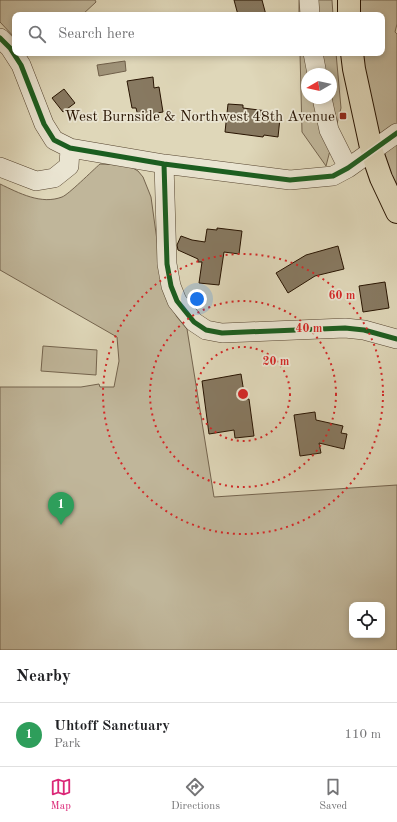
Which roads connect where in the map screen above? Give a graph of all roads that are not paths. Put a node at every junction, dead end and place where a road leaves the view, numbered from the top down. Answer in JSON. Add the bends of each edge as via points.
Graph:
{"nodes":[{"id":1,"x":309,"y":0,"type":"edge"},
{"id":2,"x":349,"y":0,"type":"edge"},
{"id":3,"x":310,"y":12,"type":"edge"},
{"id":4,"x":350,"y":12,"type":"edge"},
{"id":5,"x":0,"y":38,"type":"edge"},
{"id":6,"x":12,"y":51,"type":"edge"},
{"id":7,"x":15,"y":56,"type":"edge"},
{"id":8,"x":314,"y":56,"type":"edge"},
{"id":9,"x":352,"y":56,"type":"edge"},
{"id":10,"x":316,"y":68,"type":"edge"},
{"id":11,"x":324,"y":104,"type":"edge"},
{"id":12,"x":397,"y":133,"type":"edge"},
{"id":13,"x":70,"y":148,"type":"junction"},
{"id":14,"x":372,"y":152,"type":"junction"},
{"id":15,"x":164,"y":164,"type":"junction"},
{"id":16,"x":0,"y":167,"type":"edge"},
{"id":17,"x":348,"y":168,"type":"junction"},
{"id":18,"x":397,"y":212,"type":"edge"},
{"id":19,"x":397,"y":339,"type":"edge"}],
"edges":[{"from":1,"to":3,"type":"street"},
{"from":2,"to":4,"type":"main road"},
{"from":5,"to":6,"type":"street"},
{"from":7,"to":13,"type":"street","via":[[44,124],[54,140]]},
{"from":8,"to":10,"type":"street"},
{"from":9,"to":14,"type":"main road"},
{"from":11,"to":17,"type":"street","via":[[330,130]]},
{"from":12,"to":14,"type":"street"},
{"from":13,"to":15,"type":"street"},
{"from":13,"to":16,"type":"street","via":[[69,166],[54,178],[36,181]]},
{"from":14,"to":17,"type":"street"},
{"from":14,"to":18,"type":"main road"},
{"from":15,"to":17,"type":"street","via":[[290,180],[333,176]]},
{"from":15,"to":19,"type":"street","via":[[167,264],[171,286],[177,301],[194,322],[206,330],[222,333],[345,328]]}]}
